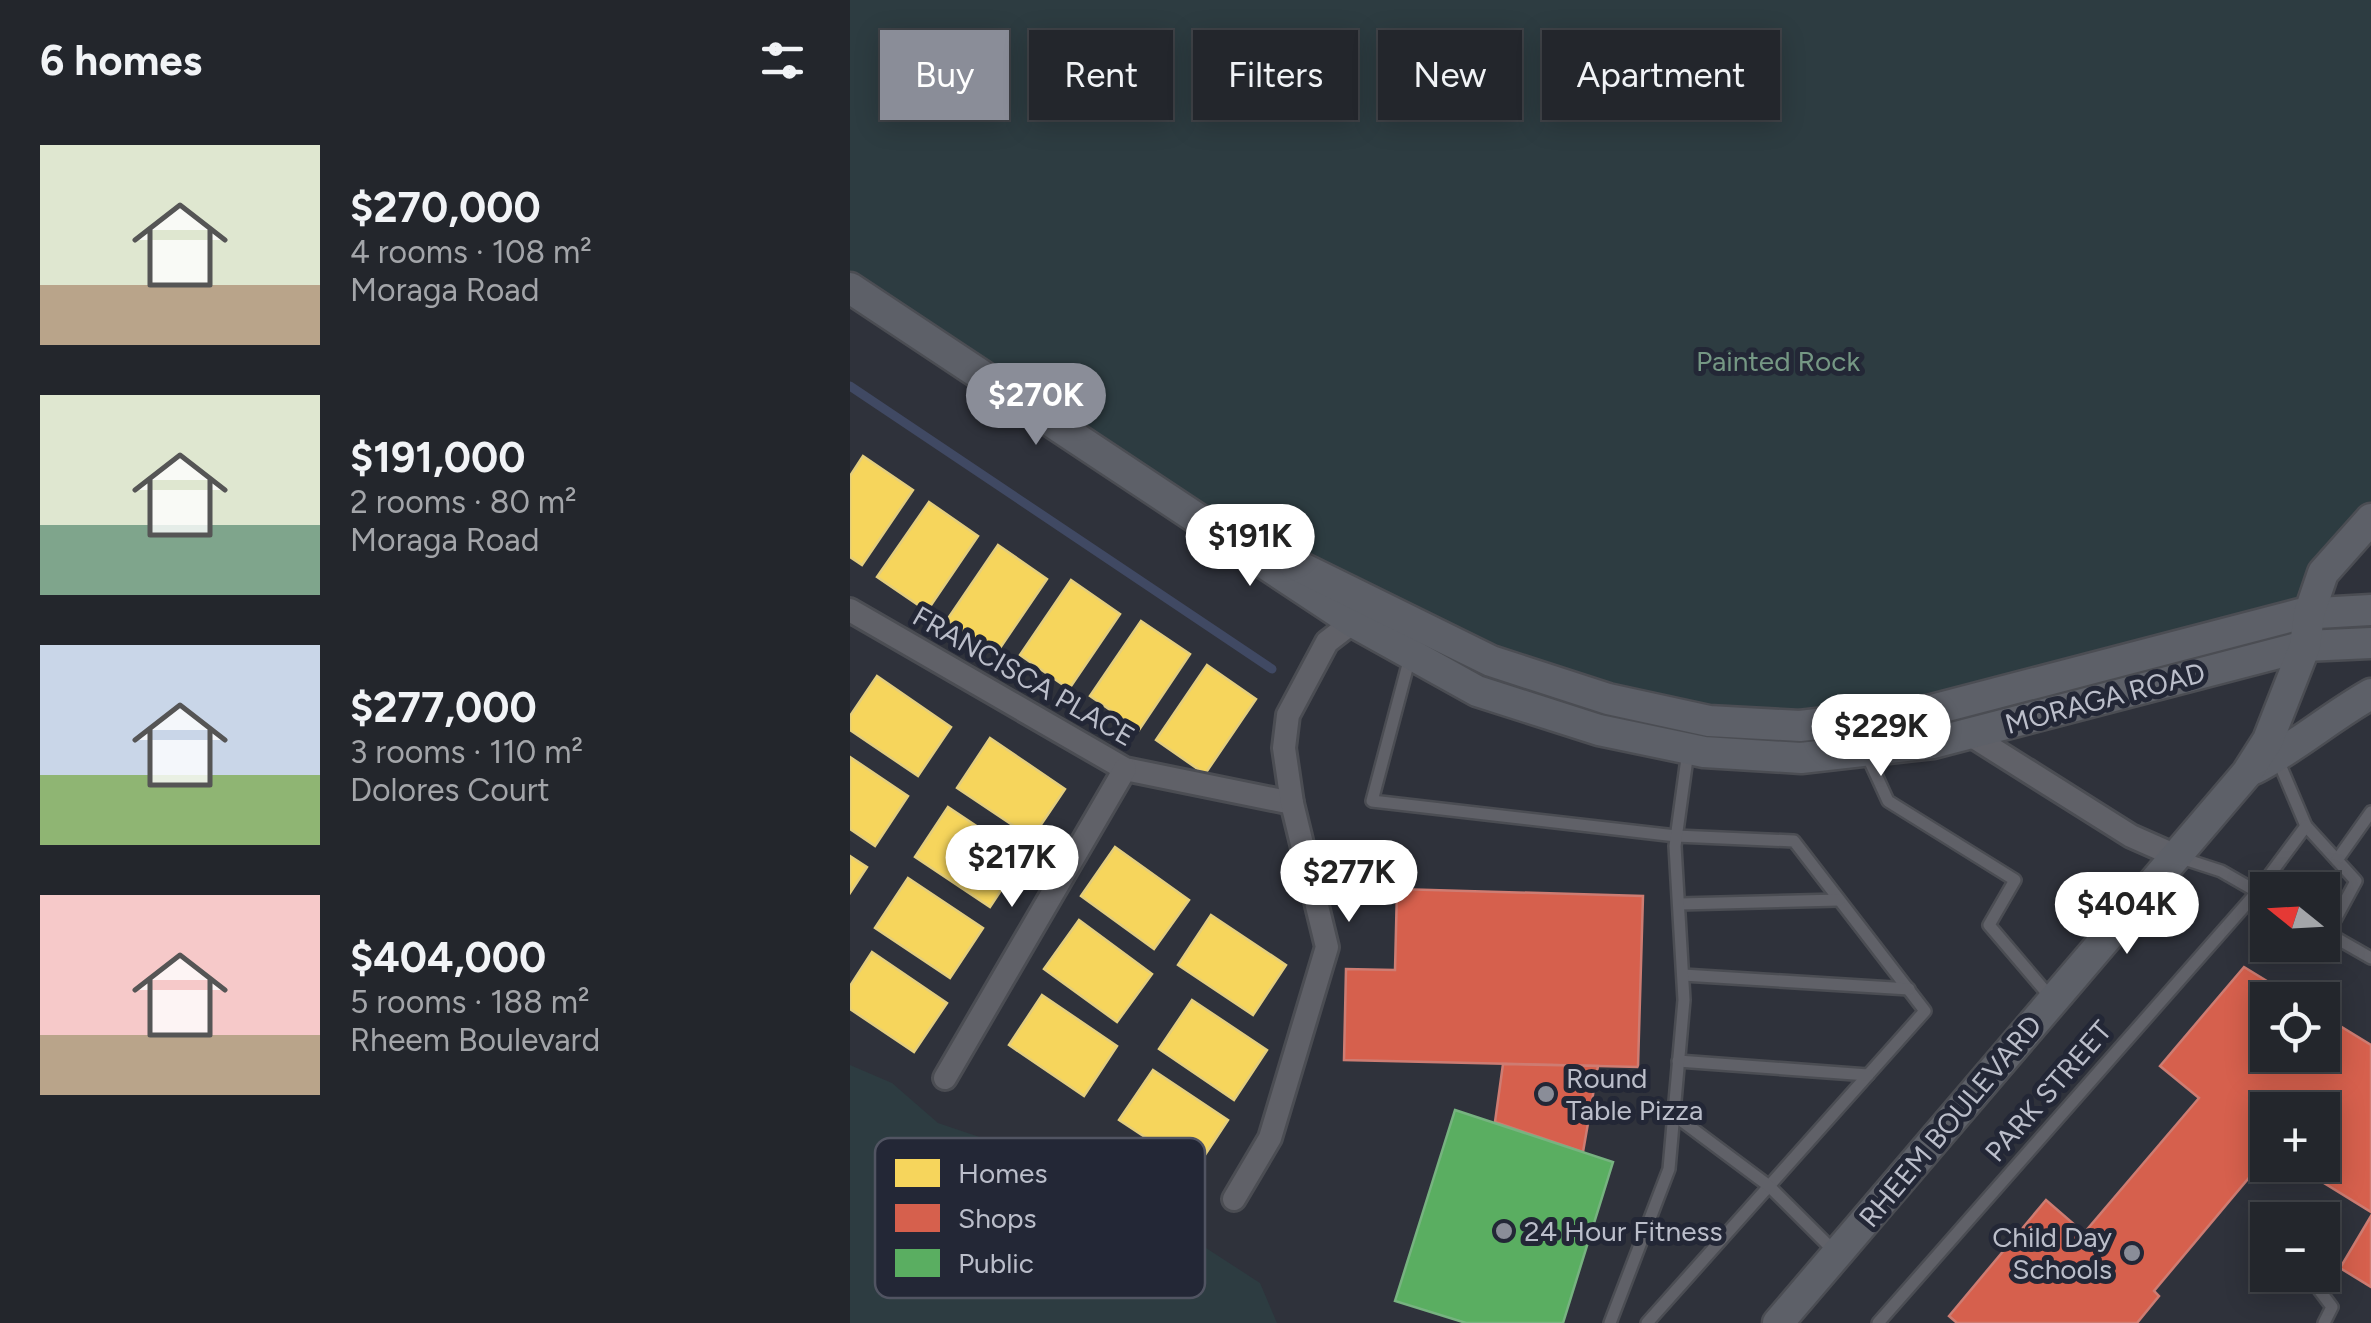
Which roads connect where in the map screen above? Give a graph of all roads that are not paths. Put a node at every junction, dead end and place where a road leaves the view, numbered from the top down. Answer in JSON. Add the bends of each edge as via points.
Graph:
{"nodes":[{"id":1,"x":850,"y":288,"type":"edge"},
{"id":2,"x":1180,"y":507,"type":"junction"},
{"id":3,"x":2371,"y":520,"type":"edge"},
{"id":4,"x":2371,"y":610,"type":"edge"},
{"id":5,"x":2309,"y":614,"type":"junction"},
{"id":6,"x":854,"y":622,"type":"edge"},
{"id":7,"x":1353,"y":622,"type":"junction"},
{"id":8,"x":2371,"y":643,"type":"edge"},
{"id":9,"x":2305,"y":646,"type":"junction"},
{"id":10,"x":1411,"y":654,"type":"junction"},
{"id":11,"x":2371,"y":694,"type":"edge"},
{"id":12,"x":1698,"y":718,"type":"junction"},
{"id":13,"x":1968,"y":734,"type":"junction"},
{"id":14,"x":1688,"y":749,"type":"junction"},
{"id":15,"x":1865,"y":751,"type":"junction"},
{"id":16,"x":2277,"y":758,"type":"junction"},
{"id":17,"x":1125,"y":770,"type":"junction"},
{"id":18,"x":2247,"y":773,"type":"junction"},
{"id":19,"x":1292,"y":803,"type":"junction"},
{"id":20,"x":2371,"y":812,"type":"edge"},
{"id":21,"x":2306,"y":826,"type":"junction"},
{"id":22,"x":1676,"y":836,"type":"junction"},
{"id":23,"x":2174,"y":856,"type":"junction"},
{"id":24,"x":2337,"y":860,"type":"junction"},
{"id":25,"x":2277,"y":872,"type":"edge"},
{"id":26,"x":2250,"y":888,"type":"edge"},
{"id":27,"x":1840,"y":900,"type":"junction"},
{"id":28,"x":1679,"y":904,"type":"junction"},
{"id":29,"x":2340,"y":907,"type":"edge"},
{"id":30,"x":2250,"y":908,"type":"edge"},
{"id":31,"x":2340,"y":940,"type":"edge"},
{"id":32,"x":2371,"y":958,"type":"edge"},
{"id":33,"x":1683,"y":976,"type":"junction"},
{"id":34,"x":1909,"y":989,"type":"junction"},
{"id":35,"x":2052,"y":999,"type":"junction"},
{"id":36,"x":1678,"y":1062,"type":"junction"},
{"id":37,"x":1868,"y":1075,"type":"junction"},
{"id":38,"x":944,"y":1078,"type":"dead end"},
{"id":39,"x":1674,"y":1114,"type":"junction"},
{"id":40,"x":1769,"y":1186,"type":"junction"},
{"id":41,"x":1234,"y":1198,"type":"dead end"},
{"id":42,"x":1836,"y":1254,"type":"junction"},
{"id":43,"x":2320,"y":1292,"type":"edge"},
{"id":44,"x":1610,"y":1323,"type":"edge"},
{"id":45,"x":1647,"y":1323,"type":"edge"},
{"id":46,"x":1778,"y":1323,"type":"edge"},
{"id":47,"x":1878,"y":1323,"type":"edge"},
{"id":48,"x":2324,"y":1323,"type":"edge"}],
"edges":[{"from":1,"to":2,"type":"main road","name":"MORAGA ROAD"},
{"from":2,"to":7,"type":"main road","name":"MORAGA ROAD"},
{"from":2,"to":12,"type":"main road","name":"MORAGA ROAD","via":[[1490,661]]},
{"from":3,"to":5,"type":"main road","name":"RHEEM BOULEVARD","via":[[2323,573]]},
{"from":4,"to":5,"type":"main road","name":"MORAGA ROAD"},
{"from":5,"to":9,"type":"main road","name":"RHEEM BOULEVARD"},
{"from":5,"to":12,"type":"main road","name":"MORAGA ROAD","via":[[1928,711],[1800,726]]},
{"from":6,"to":17,"type":"street","name":"FRANCISCA PLACE"},
{"from":7,"to":10,"type":"main road","name":"MORAGA ROAD"},
{"from":7,"to":19,"type":"street","via":[[1327,642],[1288,715],[1284,748]]},
{"from":8,"to":9,"type":"main road","name":"MORAGA ROAD"},
{"from":9,"to":13,"type":"main road","name":"MORAGA ROAD"},
{"from":9,"to":18,"type":"main road","name":"RHEEM BOULEVARD","via":[[2268,740]]},
{"from":10,"to":14,"type":"main road","name":"MORAGA ROAD","via":[[1478,691],[1599,730]]},
{"from":10,"to":22,"type":"lane","via":[[1372,801]]},
{"from":11,"to":16,"type":"main road"},
{"from":12,"to":14,"type":"lane"},
{"from":13,"to":15,"type":"main road","name":"MORAGA ROAD"},
{"from":13,"to":23,"type":"street","via":[[2130,836]]},
{"from":14,"to":15,"type":"main road","name":"MORAGA ROAD","via":[[1801,758]]},
{"from":14,"to":22,"type":"lane"},
{"from":15,"to":35,"type":"lane","via":[[1888,802],[2015,880],[1989,925]]},
{"from":16,"to":18,"type":"main road"},
{"from":16,"to":21,"type":"lane"},
{"from":17,"to":19,"type":"street","name":"FRANCISCA PLACE"},
{"from":17,"to":38,"type":"street"},
{"from":18,"to":23,"type":"main road","name":"RHEEM BOULEVARD"},
{"from":19,"to":41,"type":"street","via":[[1328,947],[1270,1138]]},
{"from":20,"to":24,"type":"lane"},
{"from":21,"to":24,"type":"lane"},
{"from":21,"to":25,"type":"lane","name":"PARK STREET"},
{"from":22,"to":27,"type":"lane","via":[[1794,841]]},
{"from":22,"to":28,"type":"lane"},
{"from":23,"to":26,"type":"lane"},
{"from":23,"to":35,"type":"main road","name":"RHEEM BOULEVARD"},
{"from":24,"to":29,"type":"lane","via":[[2356,881]]},
{"from":27,"to":28,"type":"lane"},
{"from":27,"to":34,"type":"lane"},
{"from":28,"to":33,"type":"lane"},
{"from":30,"to":47,"type":"lane","name":"PARK STREET"},
{"from":31,"to":32,"type":"lane"},
{"from":33,"to":34,"type":"lane"},
{"from":33,"to":36,"type":"lane"},
{"from":34,"to":37,"type":"lane","via":[[1925,1011]]},
{"from":35,"to":42,"type":"main road","name":"RHEEM BOULEVARD"},
{"from":36,"to":37,"type":"lane"},
{"from":36,"to":39,"type":"lane"},
{"from":37,"to":40,"type":"lane"},
{"from":39,"to":40,"type":"lane"},
{"from":39,"to":44,"type":"lane","via":[[1669,1169]]},
{"from":40,"to":42,"type":"lane"},
{"from":40,"to":45,"type":"lane"},
{"from":42,"to":46,"type":"main road","name":"RHEEM BOULEVARD"},
{"from":43,"to":48,"type":"lane","via":[[2332,1308]]}]}
